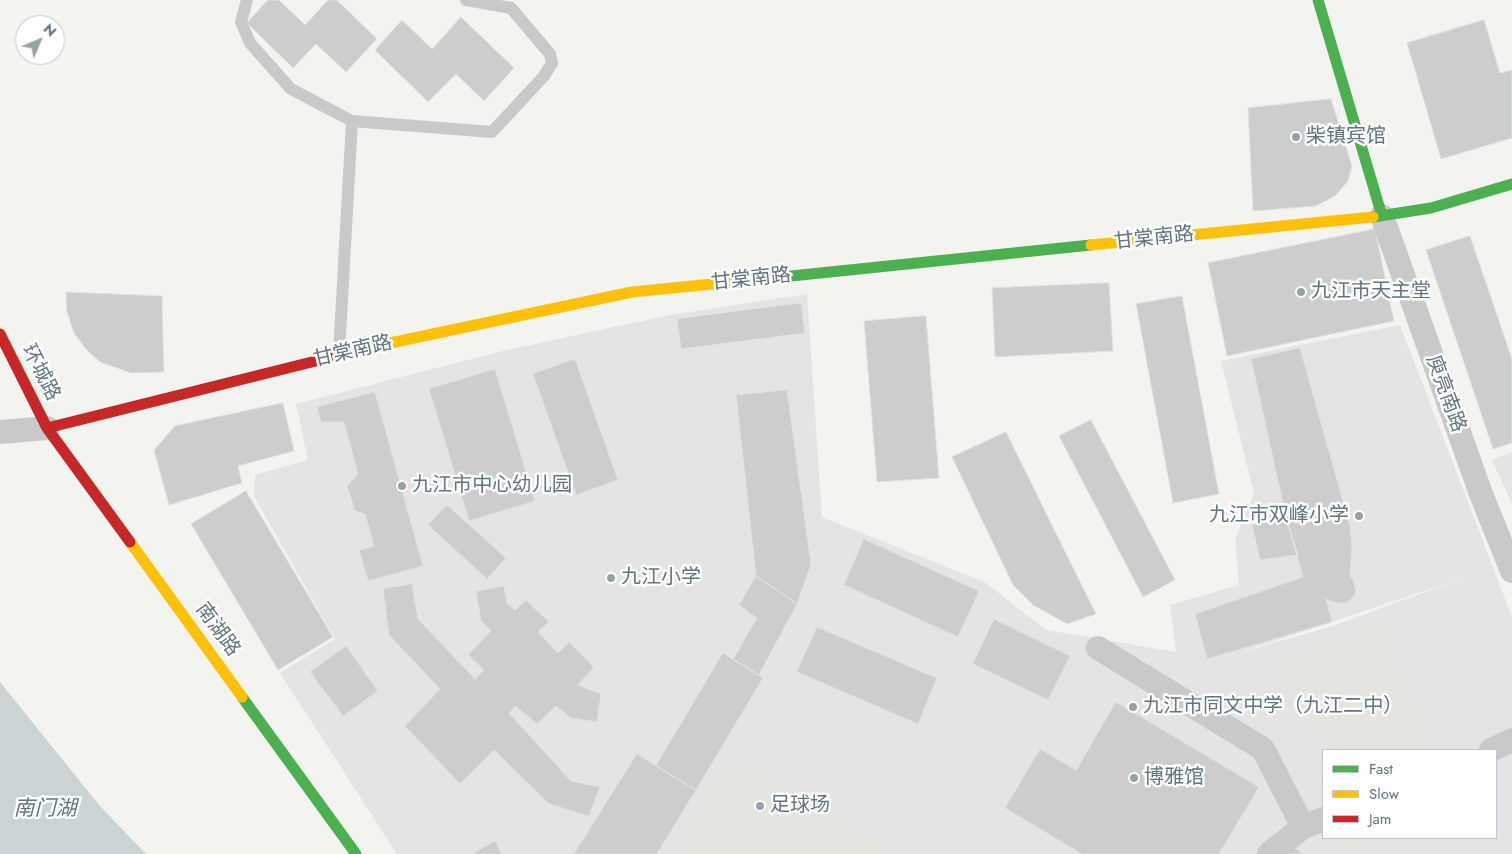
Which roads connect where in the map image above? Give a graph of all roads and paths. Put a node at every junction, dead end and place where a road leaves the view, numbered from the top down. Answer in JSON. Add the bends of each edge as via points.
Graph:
{"nodes":[{"id":1,"x":247,"y":0,"type":"edge"},
{"id":2,"x":466,"y":0,"type":"edge"},
{"id":3,"x":1318,"y":0,"type":"edge"},
{"id":4,"x":352,"y":121,"type":"junction"},
{"id":5,"x":1512,"y":184,"type":"edge"},
{"id":6,"x":1382,"y":216,"type":"junction"},
{"id":7,"x":0,"y":334,"type":"edge"},
{"id":8,"x":340,"y":354,"type":"junction"},
{"id":9,"x":48,"y":428,"type":"junction"},
{"id":10,"x":0,"y":432,"type":"edge"},
{"id":11,"x":1512,"y":571,"type":"edge"},
{"id":12,"x":1098,"y":648,"type":"dead end"},
{"id":13,"x":1512,"y":740,"type":"edge"},
{"id":14,"x":1492,"y":749,"type":"edge"},
{"id":15,"x":1313,"y":823,"type":"edge"},
{"id":16,"x":356,"y":854,"type":"edge"},
{"id":17,"x":1268,"y":854,"type":"edge"}],
"edges":[{"from":1,"to":4,"type":"lane","via":[[240,22],[250,43],[271,69],[291,89]]},
{"from":2,"to":4,"type":"lane","via":[[511,8],[550,54],[552,63],[492,132]]},
{"from":3,"to":6,"type":"street"},
{"from":4,"to":8,"type":"lane"},
{"from":5,"to":6,"type":"street","name":"甘棠南路","via":[[1431,208]]},
{"from":6,"to":8,"type":"street","name":"甘棠南路","via":[[632,292]]},
{"from":6,"to":11,"type":"street","name":"庾亮南路","via":[[1481,494]]},
{"from":7,"to":9,"type":"street","name":"环城路"},
{"from":8,"to":9,"type":"street","name":"甘棠南路"},
{"from":9,"to":10,"type":"street","name":"甘棠南路"},
{"from":9,"to":16,"type":"street","name":"南湖路"},
{"from":12,"to":15,"type":"street","via":[[1263,749]]},
{"from":13,"to":14,"type":"street"},
{"from":15,"to":17,"type":"street"}]}
